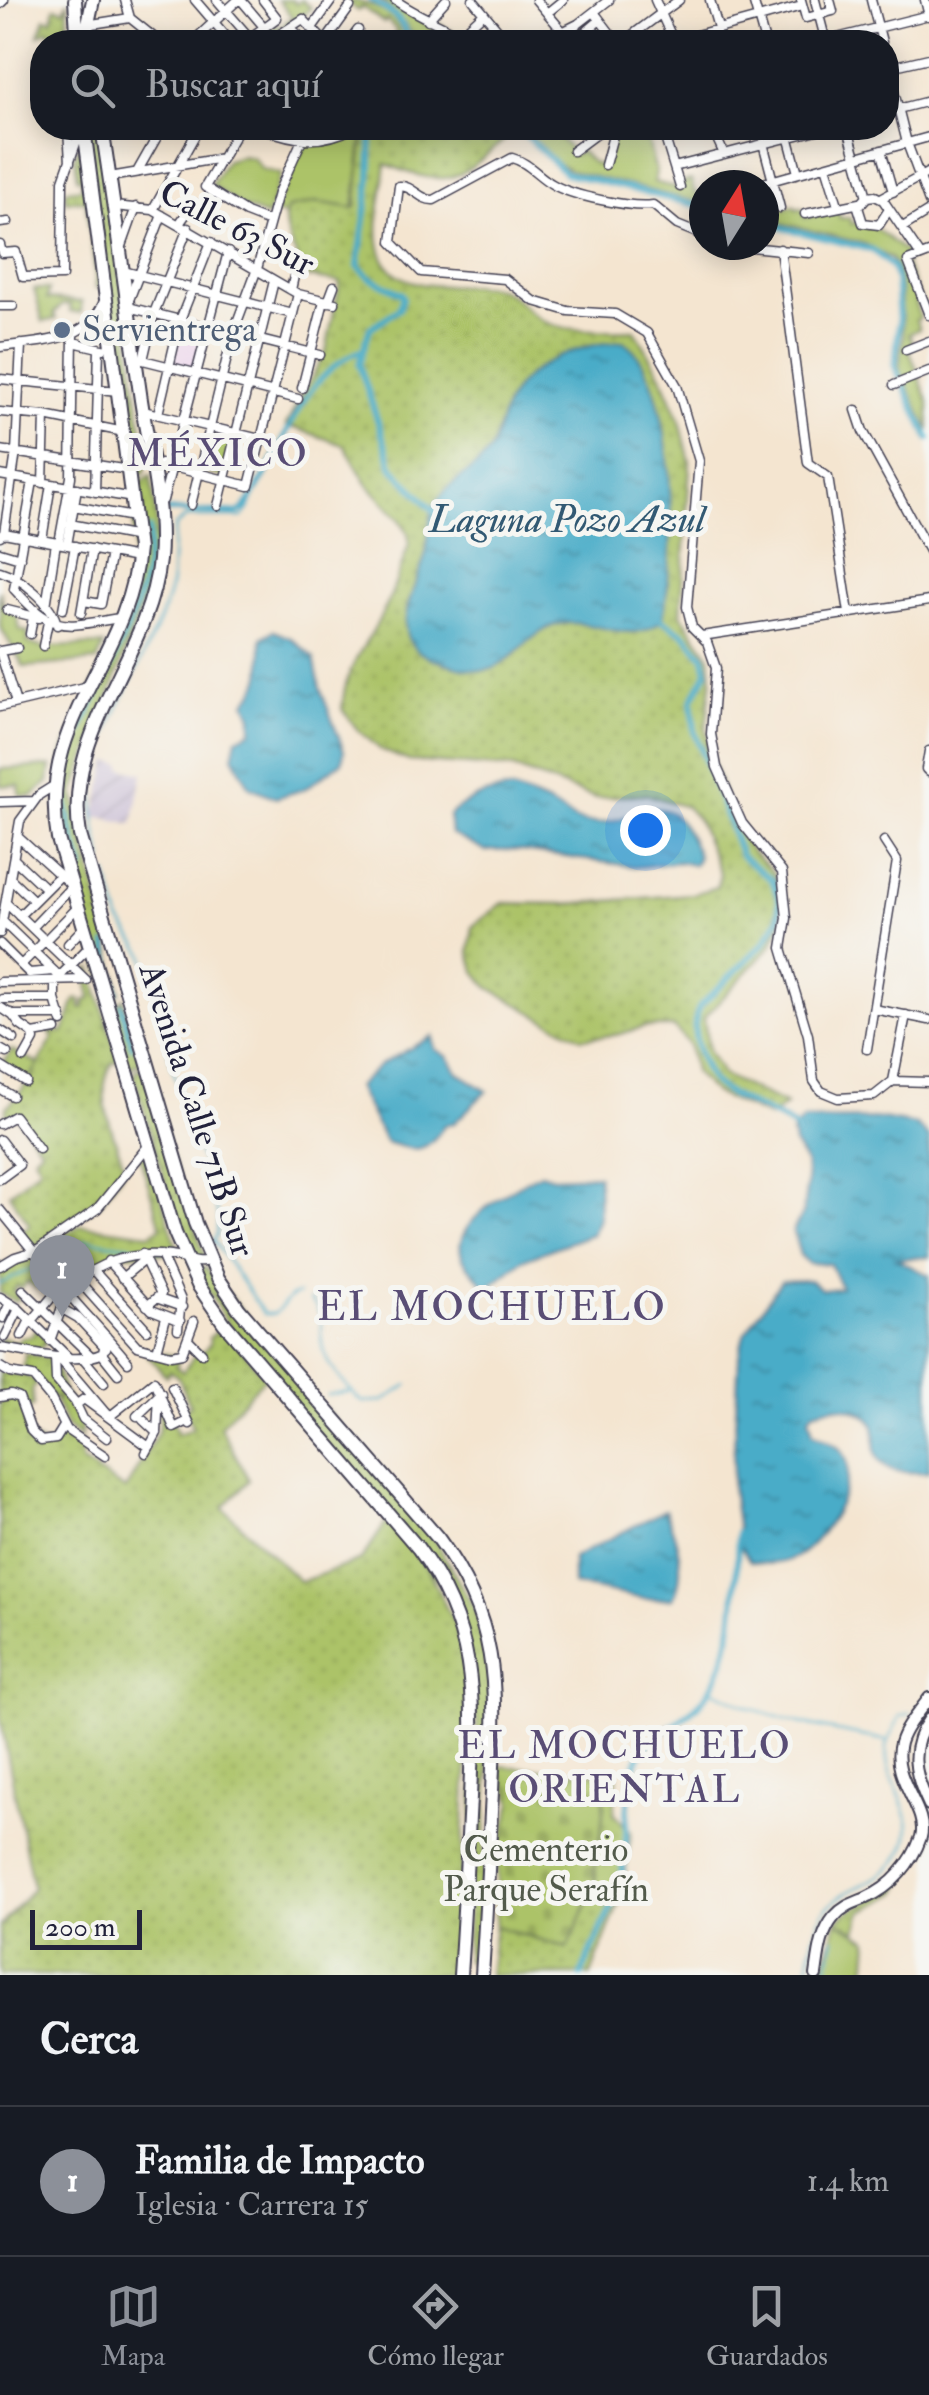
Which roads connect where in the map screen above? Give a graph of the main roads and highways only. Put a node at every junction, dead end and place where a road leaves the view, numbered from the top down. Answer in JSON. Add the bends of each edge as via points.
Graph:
{"nodes":[{"id":1,"x":74,"y":0,"type":"edge"},
{"id":2,"x":94,"y":0,"type":"edge"},
{"id":3,"x":73,"y":30,"type":"edge"},
{"id":4,"x":77,"y":30,"type":"edge"},
{"id":5,"x":87,"y":30,"type":"edge"},
{"id":6,"x":92,"y":30,"type":"edge"},
{"id":7,"x":83,"y":140,"type":"edge"},
{"id":8,"x":106,"y":140,"type":"edge"},
{"id":9,"x":150,"y":452,"type":"junction"},
{"id":10,"x":129,"y":465,"type":"junction"},
{"id":11,"x":119,"y":968,"type":"junction"},
{"id":12,"x":92,"y":977,"type":"junction"},
{"id":13,"x":157,"y":1097,"type":"junction"},
{"id":14,"x":136,"y":1100,"type":"junction"},
{"id":15,"x":929,"y":1698,"type":"edge"},
{"id":16,"x":929,"y":1720,"type":"edge"},
{"id":17,"x":927,"y":1798,"type":"edge"},
{"id":18,"x":484,"y":1932,"type":"junction"},
{"id":19,"x":462,"y":1938,"type":"junction"},
{"id":20,"x":460,"y":1975,"type":"edge"},
{"id":21,"x":482,"y":1975,"type":"edge"},
{"id":22,"x":816,"y":1975,"type":"edge"}],
"edges":[{"from":1,"to":3,"type":"highway"},
{"from":1,"to":4,"type":"highway"},
{"from":2,"to":5,"type":"highway"},
{"from":2,"to":6,"type":"highway"},
{"from":7,"to":10,"type":"highway","name":"Avenida Calle 71B Sur","via":[[106,350]]},
{"from":8,"to":9,"type":"highway","name":"Avenida Calle 71B Sur"},
{"from":9,"to":10,"type":"highway","via":[[144,477]]},
{"from":9,"to":11,"type":"highway","name":"Avenida Calle 71B Sur","via":[[159,557],[149,606],[79,771],[78,814]]},
{"from":10,"to":12,"type":"highway","name":"Avenida Calle 71B Sur","via":[[138,537],[131,592],[62,744],[55,785],[57,832],[90,946]]},
{"from":11,"to":12,"type":"highway","via":[[117,1001]]},
{"from":11,"to":13,"type":"highway","name":"Avenida Calle 71B Sur"},
{"from":12,"to":14,"type":"highway","name":"Avenida Calle 71B Sur"},
{"from":13,"to":14,"type":"highway","via":[[138,1066],[132,1074]]},
{"from":13,"to":18,"type":"highway","name":"Avenida Calle 71B Sur","via":[[194,1223],[239,1309],[449,1552],[470,1591],[490,1646],[496,1704]]},
{"from":14,"to":19,"type":"highway","name":"Avenida Calle 71B Sur","via":[[185,1260],[207,1300],[431,1564],[455,1609],[474,1711]]},
{"from":15,"to":22,"type":"main road","via":[[906,1730],[898,1756],[922,1836],[889,1885],[832,1919]]},
{"from":16,"to":17,"type":"main road","via":[[914,1756]]},
{"from":18,"to":19,"type":"highway","via":[[473,1968],[464,1962]]},
{"from":18,"to":21,"type":"highway","name":"Avenida Calle 71B Sur"},
{"from":19,"to":20,"type":"highway","name":"Avenida Calle 71B Sur"}]}
